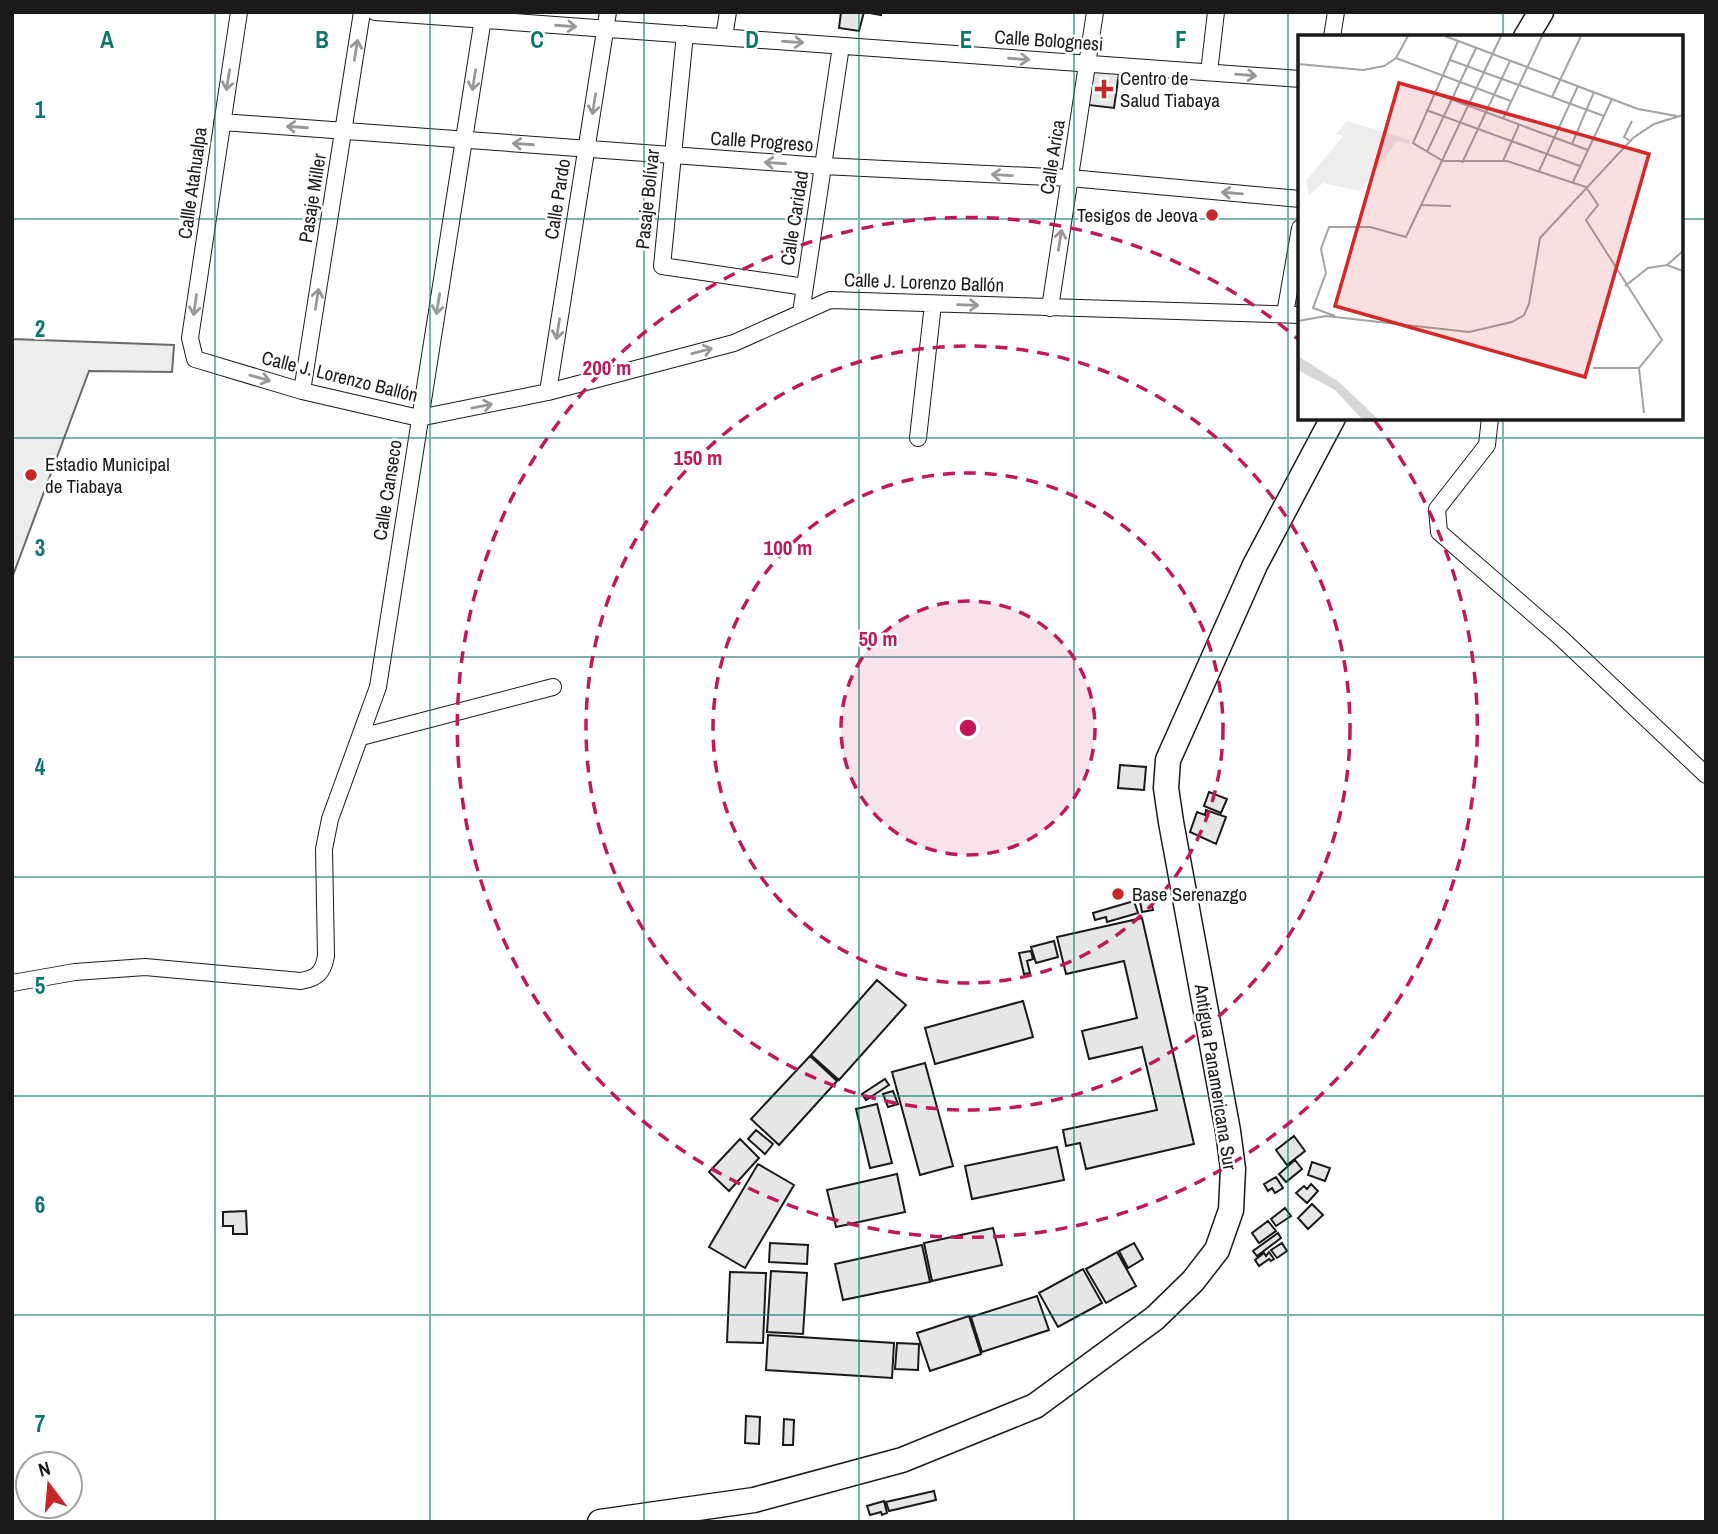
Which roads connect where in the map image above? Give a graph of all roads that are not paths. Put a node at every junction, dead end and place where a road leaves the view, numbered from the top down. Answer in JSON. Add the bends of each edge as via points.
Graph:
{"nodes":[{"id":1,"x":239,"y":12,"type":"edge"},
{"id":2,"x":362,"y":12,"type":"edge"},
{"id":3,"x":375,"y":12,"type":"edge"},
{"id":4,"x":728,"y":12,"type":"edge"},
{"id":5,"x":1095,"y":12,"type":"edge"},
{"id":6,"x":1216,"y":12,"type":"edge"},
{"id":7,"x":1336,"y":12,"type":"edge"},
{"id":8,"x":1541,"y":12,"type":"edge"},
{"id":9,"x":484,"y":16,"type":"edge"},
{"id":10,"x":607,"y":20,"type":"edge"},
{"id":11,"x":685,"y":34,"type":"junction"},
{"id":12,"x":1332,"y":35,"type":"edge"},
{"id":13,"x":1527,"y":35,"type":"edge"},
{"id":14,"x":724,"y":37,"type":"junction"},
{"id":15,"x":841,"y":46,"type":"junction"},
{"id":16,"x":1087,"y":65,"type":"junction"},
{"id":17,"x":1209,"y":72,"type":"junction"},
{"id":18,"x":1298,"y":79,"type":"edge"},
{"id":19,"x":222,"y":122,"type":"junction"},
{"id":20,"x":344,"y":130,"type":"junction"},
{"id":21,"x":464,"y":139,"type":"junction"},
{"id":22,"x":587,"y":149,"type":"junction"},
{"id":23,"x":673,"y":155,"type":"junction"},
{"id":24,"x":823,"y":166,"type":"junction"},
{"id":25,"x":1070,"y":178,"type":"junction"},
{"id":26,"x":1298,"y":199,"type":"edge"},
{"id":27,"x":1298,"y":253,"type":"edge"},
{"id":28,"x":805,"y":287,"type":"junction"},
{"id":29,"x":933,"y":303,"type":"junction"},
{"id":30,"x":1050,"y":308,"type":"junction"},
{"id":31,"x":801,"y":313,"type":"junction"},
{"id":32,"x":1293,"y":315,"type":"edge"},
{"id":33,"x":195,"y":359,"type":"joint"},
{"id":34,"x":302,"y":391,"type":"junction"},
{"id":35,"x":548,"y":392,"type":"junction"},
{"id":36,"x":419,"y":418,"type":"junction"},
{"id":37,"x":1332,"y":420,"type":"edge"},
{"id":38,"x":1490,"y":420,"type":"edge"},
{"id":39,"x":918,"y":438,"type":"dead end"},
{"id":40,"x":553,"y":687,"type":"dead end"},
{"id":41,"x":361,"y":737,"type":"junction"},
{"id":42,"x":1706,"y":775,"type":"edge"},
{"id":43,"x":12,"y":983,"type":"edge"},
{"id":44,"x":600,"y":1522,"type":"edge"}],
"edges":[{"from":1,"to":19,"type":"street","name":"Callle Atahualpa","one_way":true},
{"from":20,"to":2,"type":"street","name":"Pasaje Miller","one_way":true},
{"from":3,"to":9,"type":"street","name":"Calle Bolognesi"},
{"from":4,"to":14,"type":"street"},
{"from":5,"to":16,"type":"street","name":"Calle Arica"},
{"from":6,"to":17,"type":"street"},
{"from":7,"to":12,"type":"street"},
{"from":8,"to":13,"type":"main road"},
{"from":9,"to":10,"type":"street","name":"Calle Bolognesi","one_way":true},
{"from":9,"to":21,"type":"street","name":"Calle Canseco","one_way":true},
{"from":10,"to":11,"type":"street","name":"Calle Bolognesi"},
{"from":10,"to":22,"type":"street","name":"Calle Pardo","one_way":true},
{"from":11,"to":14,"type":"street","name":"Calle Bolognesi"},
{"from":11,"to":23,"type":"street","name":"Pasaje Bolívar"},
{"from":14,"to":15,"type":"street","name":"Calle Bolognesi","one_way":true},
{"from":15,"to":16,"type":"street","name":"Calle Bolognesi","one_way":true},
{"from":15,"to":24,"type":"street","name":"Calle Caridad"},
{"from":16,"to":17,"type":"street","name":"Calle Bolognesi"},
{"from":16,"to":25,"type":"street","name":"Calle Arica"},
{"from":17,"to":18,"type":"street","name":"Calle Bolognesi","one_way":true},
{"from":20,"to":19,"type":"street","name":"Calle Progreso","one_way":true},
{"from":19,"to":33,"type":"street","name":"Callle Atahualpa","one_way":true,"via":[[190,338]]},
{"from":20,"to":21,"type":"street","name":"Calle Progreso"},
{"from":34,"to":20,"type":"street","name":"Pasaje Miller","one_way":true},
{"from":22,"to":21,"type":"street","name":"Calle Progreso","one_way":true},
{"from":21,"to":36,"type":"street","name":"Calle Canseco","one_way":true},
{"from":22,"to":23,"type":"street","name":"Calle Progreso"},
{"from":22,"to":35,"type":"street","name":"Calle Pardo","one_way":true},
{"from":24,"to":23,"type":"street","name":"Calle Progreso","one_way":true},
{"from":23,"to":28,"type":"street","name":"Pasaje Bolívar","via":[[662,267]]},
{"from":25,"to":24,"type":"street","name":"Calle Progreso","one_way":true},
{"from":24,"to":28,"type":"street","name":"Calle Caridad"},
{"from":26,"to":25,"type":"street","name":"Calle Progreso","one_way":true},
{"from":30,"to":25,"type":"street","name":"Calle Arica","one_way":true},
{"from":27,"to":32,"type":"street"},
{"from":28,"to":31,"type":"street","name":"Calle Caridad"},
{"from":29,"to":30,"type":"street","name":"Calle J. Lorenzo Ballón","one_way":true},
{"from":29,"to":31,"type":"street","name":"Calle J. Lorenzo Ballón","via":[[830,300]]},
{"from":29,"to":39,"type":"street"},
{"from":30,"to":32,"type":"street","name":"Calle J. Lorenzo Ballón"},
{"from":35,"to":31,"type":"street","name":"Calle J. Lorenzo Ballón","one_way":true,"via":[[734,343]]},
{"from":33,"to":34,"type":"street","name":"Calle J. Lorenzo Ballón","one_way":true},
{"from":34,"to":36,"type":"street","name":"Calle J. Lorenzo Ballón"},
{"from":36,"to":35,"type":"street","name":"Calle J. Lorenzo Ballón","one_way":true},
{"from":36,"to":41,"type":"street","name":"Calle Canseco","via":[[378,687]]},
{"from":37,"to":44,"type":"main road","name":"Antigua Panamericana Sur","via":[[1255,565],[1168,760],[1171,822],[1233,1169],[1231,1210],[1217,1250],[1155,1318],[1035,1406],[889,1464],[754,1500]]},
{"from":38,"to":42,"type":"street","via":[[1487,445],[1437,509],[1439,532],[1561,638]]},
{"from":40,"to":41,"type":"street"},
{"from":41,"to":43,"type":"street","name":"Calle Canseco","via":[[330,819],[324,849],[327,956],[316,978],[301,981],[145,967]]}]}
